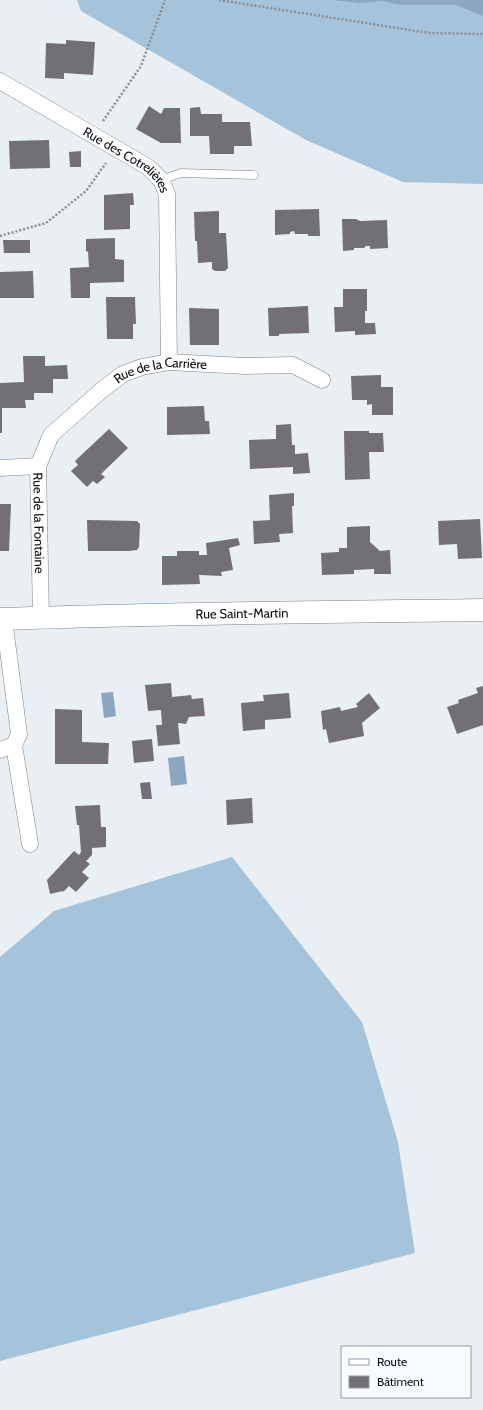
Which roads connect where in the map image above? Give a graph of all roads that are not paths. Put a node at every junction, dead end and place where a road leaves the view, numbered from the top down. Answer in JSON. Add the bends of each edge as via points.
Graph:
{"nodes":[{"id":1,"x":0,"y":82,"type":"edge"},
{"id":2,"x":254,"y":175,"type":"dead end"},
{"id":3,"x":161,"y":180,"type":"junction"},
{"id":4,"x":169,"y":362,"type":"junction"},
{"id":5,"x":322,"y":380,"type":"dead end"},
{"id":6,"x":38,"y":466,"type":"junction"},
{"id":7,"x":0,"y":468,"type":"edge"},
{"id":8,"x":483,"y":610,"type":"edge"},
{"id":9,"x":41,"y":617,"type":"junction"},
{"id":10,"x":2,"y":619,"type":"edge"},
{"id":11,"x":7,"y":747,"type":"edge"},
{"id":12,"x":30,"y":844,"type":"dead end"}],
"edges":[{"from":1,"to":3,"type":"street","name":"Rue des Cotrelières","via":[[117,148],[148,167]]},
{"from":2,"to":3,"type":"lane","via":[[181,173]]},
{"from":3,"to":4,"type":"street","name":"Rue des Cotrelières","via":[[166,194]]},
{"from":4,"to":5,"type":"street","name":"Rue de la Carrière","via":[[245,366],[293,365]]},
{"from":4,"to":6,"type":"street","name":"Rue de la Carrière","via":[[123,374],[103,389],[51,435]]},
{"from":6,"to":7,"type":"street","name":"Rue de la Fontaine"},
{"from":6,"to":9,"type":"street","name":"Rue de la Fontaine"},
{"from":8,"to":9,"type":"main road","name":"Rue Saint-Martin"},
{"from":9,"to":10,"type":"main road","name":"Rue Saint-Martin"},
{"from":10,"to":11,"type":"street","via":[[19,734]]},
{"from":11,"to":12,"type":"street"}]}
